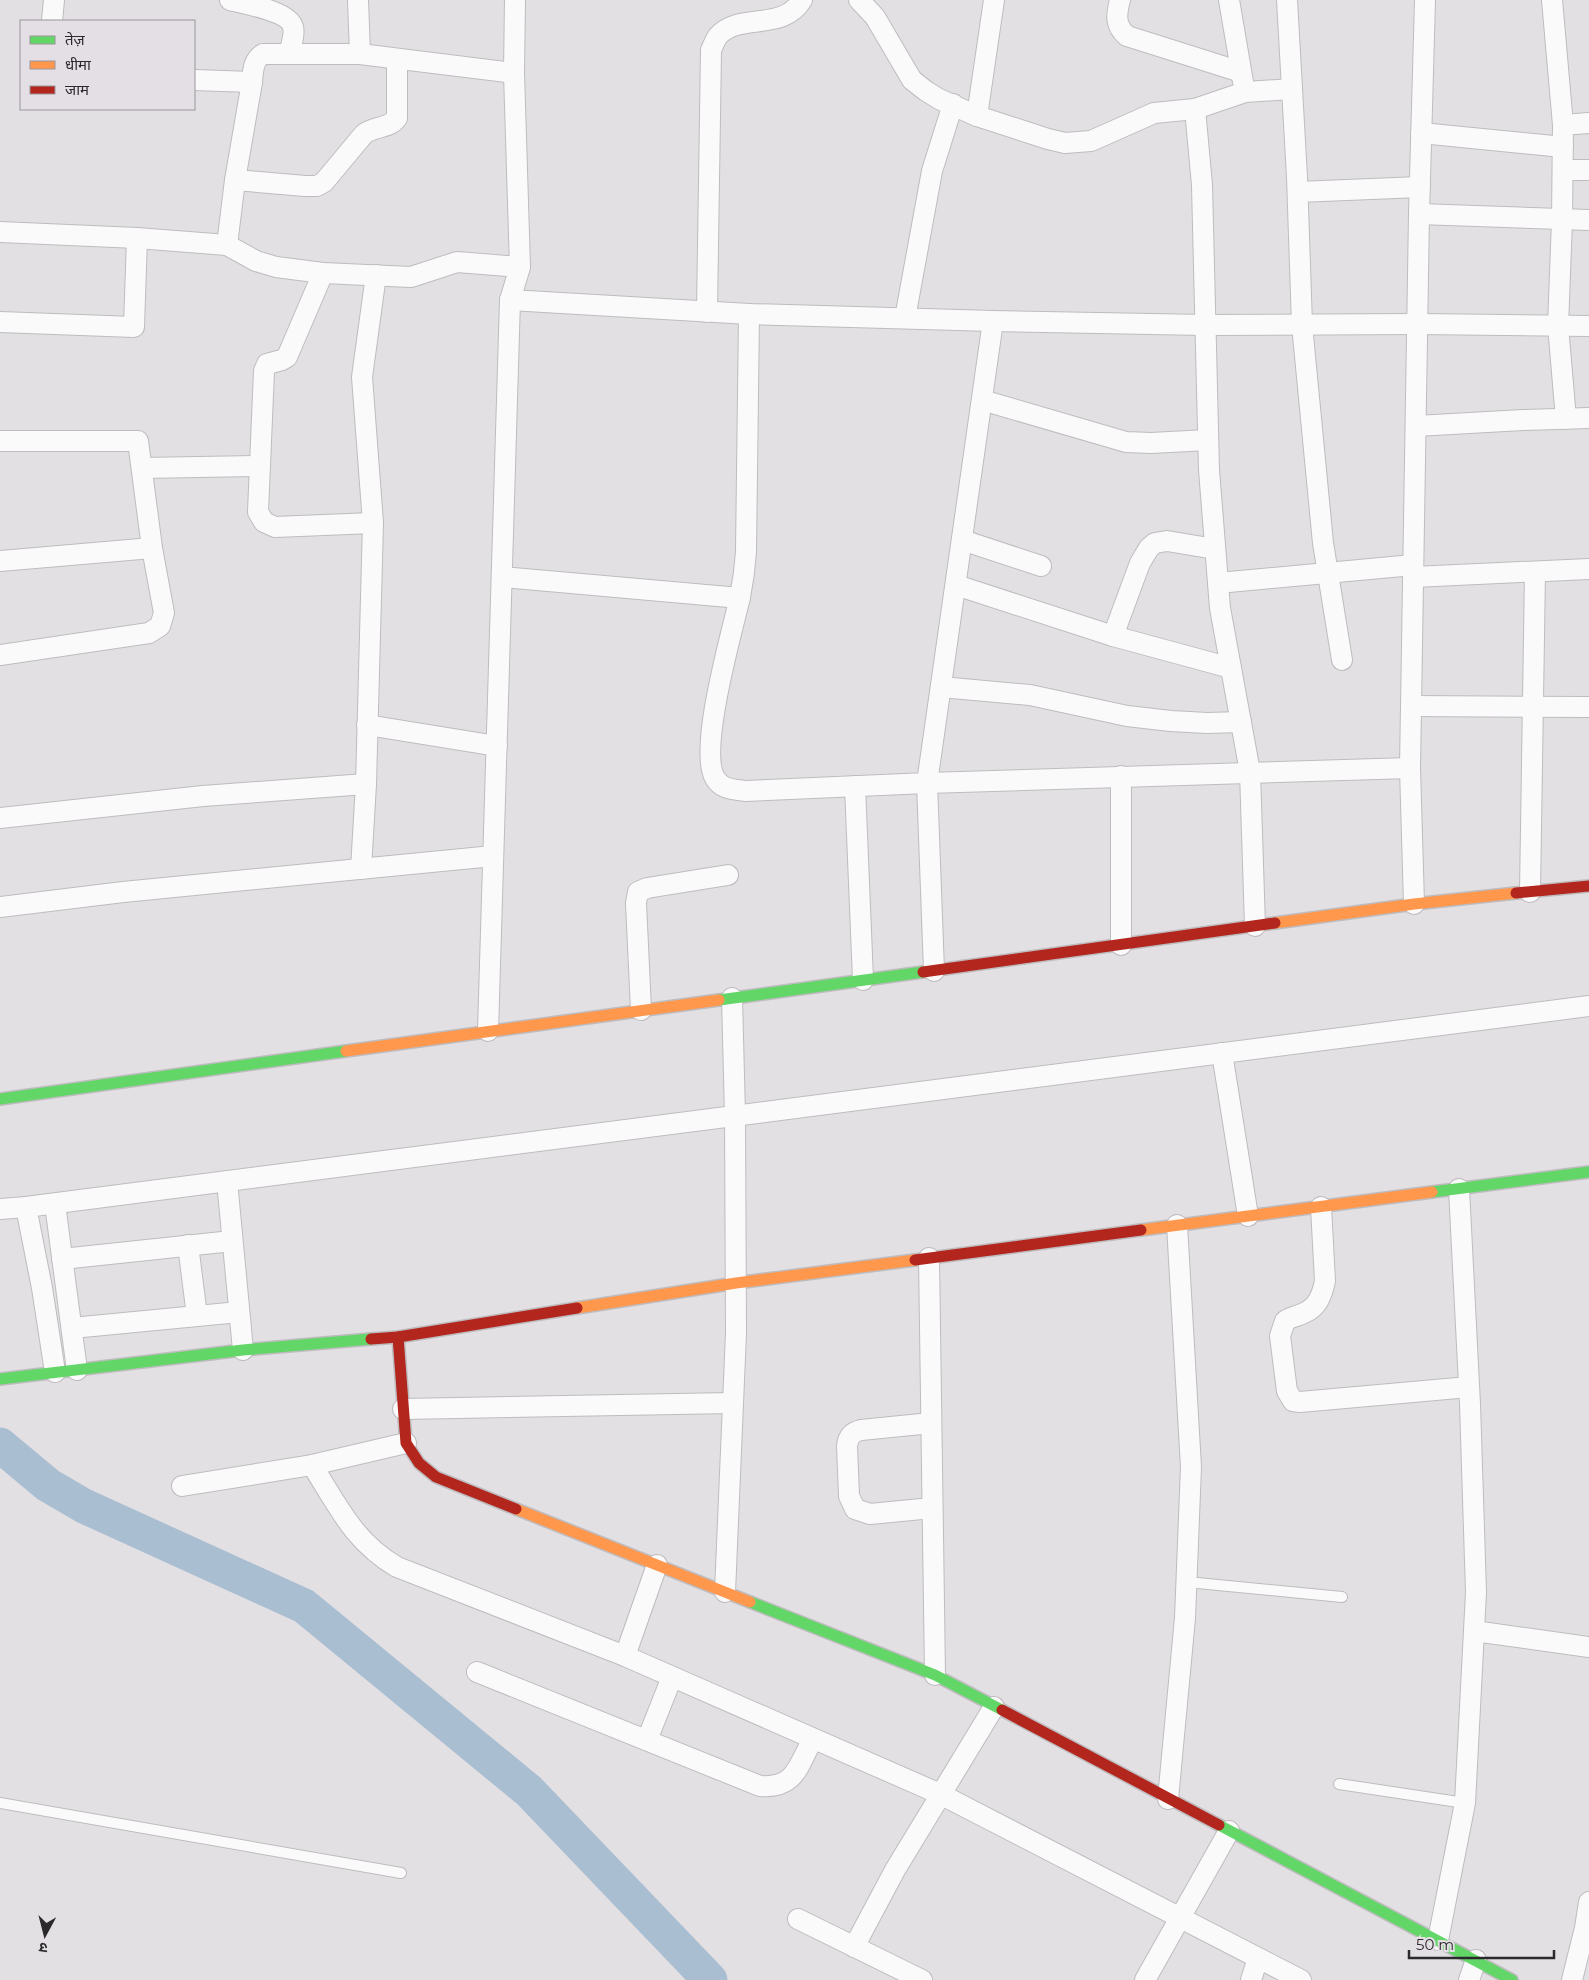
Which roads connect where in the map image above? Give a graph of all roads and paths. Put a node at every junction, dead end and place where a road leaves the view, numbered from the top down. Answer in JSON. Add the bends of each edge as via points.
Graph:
{"nodes":[{"id":1,"x":54,"y":0,"type":"edge"},
{"id":2,"x":230,"y":0,"type":"edge"},
{"id":3,"x":358,"y":0,"type":"edge"},
{"id":4,"x":515,"y":0,"type":"edge"},
{"id":5,"x":802,"y":0,"type":"edge"},
{"id":6,"x":859,"y":0,"type":"edge"},
{"id":7,"x":994,"y":0,"type":"edge"},
{"id":8,"x":1120,"y":0,"type":"edge"},
{"id":9,"x":1229,"y":0,"type":"edge"},
{"id":10,"x":1287,"y":0,"type":"edge"},
{"id":11,"x":1425,"y":0,"type":"edge"},
{"id":12,"x":1552,"y":0,"type":"edge"},
{"id":13,"x":52,"y":20,"type":"edge"},
{"id":14,"x":289,"y":54,"type":"junction"},
{"id":15,"x":360,"y":54,"type":"junction"},
{"id":16,"x":397,"y":59,"type":"junction"},
{"id":17,"x":1241,"y":72,"type":"junction"},
{"id":18,"x":514,"y":73,"type":"junction"},
{"id":19,"x":195,"y":80,"type":"edge"},
{"id":20,"x":252,"y":82,"type":"junction"},
{"id":21,"x":1292,"y":89,"type":"junction"},
{"id":22,"x":1245,"y":92,"type":"junction"},
{"id":23,"x":953,"y":104,"type":"junction"},
{"id":24,"x":1195,"y":109,"type":"junction"},
{"id":25,"x":977,"y":116,"type":"junction"},
{"id":26,"x":1589,"y":123,"type":"edge"},
{"id":27,"x":1564,"y":125,"type":"junction"},
{"id":28,"x":1421,"y":133,"type":"junction"},
{"id":29,"x":1563,"y":147,"type":"junction"},
{"id":30,"x":1563,"y":170,"type":"junction"},
{"id":31,"x":1589,"y":170,"type":"edge"},
{"id":32,"x":235,"y":180,"type":"junction"},
{"id":33,"x":1420,"y":187,"type":"junction"},
{"id":34,"x":1298,"y":192,"type":"junction"},
{"id":35,"x":1418,"y":214,"type":"junction"},
{"id":36,"x":1562,"y":220,"type":"junction"},
{"id":37,"x":1589,"y":220,"type":"edge"},
{"id":38,"x":0,"y":232,"type":"edge"},
{"id":39,"x":137,"y":238,"type":"junction"},
{"id":40,"x":227,"y":245,"type":"junction"},
{"id":41,"x":520,"y":267,"type":"junction"},
{"id":42,"x":323,"y":273,"type":"junction"},
{"id":43,"x":376,"y":275,"type":"junction"},
{"id":44,"x":510,"y":300,"type":"junction"},
{"id":45,"x":707,"y":312,"type":"junction"},
{"id":46,"x":749,"y":314,"type":"junction"},
{"id":47,"x":905,"y":318,"type":"junction"},
{"id":48,"x":994,"y":321,"type":"junction"},
{"id":49,"x":0,"y":322,"type":"edge"},
{"id":50,"x":1417,"y":324,"type":"junction"},
{"id":51,"x":1205,"y":325,"type":"junction"},
{"id":52,"x":1302,"y":325,"type":"junction"},
{"id":53,"x":1558,"y":326,"type":"junction"},
{"id":54,"x":1589,"y":326,"type":"edge"},
{"id":55,"x":982,"y":400,"type":"junction"},
{"id":56,"x":1589,"y":418,"type":"edge"},
{"id":57,"x":1566,"y":419,"type":"junction"},
{"id":58,"x":1416,"y":426,"type":"junction"},
{"id":59,"x":1208,"y":440,"type":"junction"},
{"id":60,"x":0,"y":441,"type":"edge"},
{"id":61,"x":260,"y":466,"type":"junction"},
{"id":62,"x":142,"y":468,"type":"junction"},
{"id":63,"x":374,"y":523,"type":"junction"},
{"id":64,"x":962,"y":540,"type":"junction"},
{"id":65,"x":152,"y":548,"type":"junction"},
{"id":66,"x":1215,"y":549,"type":"junction"},
{"id":67,"x":0,"y":561,"type":"edge"},
{"id":68,"x":1041,"y":566,"type":"dead end"},
{"id":69,"x":1589,"y":569,"type":"edge"},
{"id":70,"x":1413,"y":571,"type":"junction"},
{"id":71,"x":1535,"y":572,"type":"junction"},
{"id":72,"x":1328,"y":573,"type":"junction"},
{"id":73,"x":502,"y":577,"type":"junction"},
{"id":74,"x":1218,"y":583,"type":"junction"},
{"id":75,"x":956,"y":585,"type":"junction"},
{"id":76,"x":740,"y":598,"type":"junction"},
{"id":77,"x":1113,"y":636,"type":"junction"},
{"id":78,"x":0,"y":655,"type":"edge"},
{"id":79,"x":1342,"y":660,"type":"dead end"},
{"id":80,"x":1231,"y":668,"type":"junction"},
{"id":81,"x":941,"y":687,"type":"junction"},
{"id":82,"x":1411,"y":706,"type":"junction"},
{"id":83,"x":1533,"y":708,"type":"junction"},
{"id":84,"x":1589,"y":708,"type":"edge"},
{"id":85,"x":1241,"y":722,"type":"junction"},
{"id":86,"x":367,"y":725,"type":"junction"},
{"id":87,"x":497,"y":746,"type":"junction"},
{"id":88,"x":1410,"y":768,"type":"junction"},
{"id":89,"x":1250,"y":772,"type":"junction"},
{"id":90,"x":1120,"y":776,"type":"junction"},
{"id":91,"x":927,"y":783,"type":"junction"},
{"id":92,"x":366,"y":784,"type":"junction"},
{"id":93,"x":854,"y":786,"type":"junction"},
{"id":94,"x":0,"y":818,"type":"edge"},
{"id":95,"x":493,"y":856,"type":"junction"},
{"id":96,"x":361,"y":869,"type":"junction"},
{"id":97,"x":728,"y":875,"type":"dead end"},
{"id":98,"x":1589,"y":886,"type":"edge"},
{"id":99,"x":1530,"y":892,"type":"junction"},
{"id":100,"x":1414,"y":904,"type":"junction"},
{"id":101,"x":0,"y":907,"type":"edge"},
{"id":102,"x":1256,"y":926,"type":"junction"},
{"id":103,"x":1121,"y":945,"type":"junction"},
{"id":104,"x":934,"y":971,"type":"junction"},
{"id":105,"x":862,"y":980,"type":"junction"},
{"id":106,"x":732,"y":998,"type":"junction"},
{"id":107,"x":1589,"y":1006,"type":"edge"},
{"id":108,"x":641,"y":1010,"type":"junction"},
{"id":109,"x":488,"y":1031,"type":"junction"},
{"id":110,"x":1222,"y":1053,"type":"junction"},
{"id":111,"x":0,"y":1099,"type":"edge"},
{"id":112,"x":735,"y":1115,"type":"junction"},
{"id":113,"x":1589,"y":1172,"type":"edge"},
{"id":114,"x":227,"y":1181,"type":"junction"},
{"id":115,"x":1459,"y":1188,"type":"junction"},
{"id":116,"x":55,"y":1204,"type":"junction"},
{"id":117,"x":1321,"y":1206,"type":"junction"},
{"id":118,"x":26,"y":1207,"type":"junction"},
{"id":119,"x":0,"y":1209,"type":"edge"},
{"id":120,"x":1248,"y":1216,"type":"junction"},
{"id":121,"x":1177,"y":1225,"type":"junction"},
{"id":122,"x":232,"y":1240,"type":"junction"},
{"id":123,"x":188,"y":1246,"type":"junction"},
{"id":124,"x":929,"y":1258,"type":"junction"},
{"id":125,"x":62,"y":1259,"type":"junction"},
{"id":126,"x":736,"y":1283,"type":"junction"},
{"id":127,"x":239,"y":1312,"type":"junction"},
{"id":128,"x":197,"y":1316,"type":"junction"},
{"id":129,"x":72,"y":1328,"type":"junction"},
{"id":130,"x":398,"y":1337,"type":"junction"},
{"id":131,"x":243,"y":1350,"type":"junction"},
{"id":132,"x":77,"y":1370,"type":"junction"},
{"id":133,"x":55,"y":1372,"type":"junction"},
{"id":134,"x":0,"y":1379,"type":"edge"},
{"id":135,"x":1469,"y":1386,"type":"junction"},
{"id":136,"x":733,"y":1404,"type":"junction"},
{"id":137,"x":402,"y":1409,"type":"junction"},
{"id":138,"x":931,"y":1423,"type":"junction"},
{"id":139,"x":406,"y":1443,"type":"junction"},
{"id":140,"x":312,"y":1465,"type":"junction"},
{"id":141,"x":182,"y":1486,"type":"dead end"},
{"id":142,"x":932,"y":1508,"type":"junction"},
{"id":143,"x":657,"y":1565,"type":"junction"},
{"id":144,"x":1187,"y":1582,"type":"junction"},
{"id":145,"x":725,"y":1592,"type":"junction"},
{"id":146,"x":1342,"y":1597,"type":"dead end"},
{"id":147,"x":1474,"y":1631,"type":"junction"},
{"id":148,"x":1589,"y":1647,"type":"edge"},
{"id":149,"x":625,"y":1656,"type":"junction"},
{"id":150,"x":477,"y":1672,"type":"dead end"},
{"id":151,"x":935,"y":1675,"type":"junction"},
{"id":152,"x":672,"y":1677,"type":"junction"},
{"id":153,"x":994,"y":1706,"type":"junction"},
{"id":154,"x":813,"y":1739,"type":"junction"},
{"id":155,"x":647,"y":1740,"type":"junction"},
{"id":156,"x":1339,"y":1784,"type":"dead end"},
{"id":157,"x":940,"y":1794,"type":"junction"},
{"id":158,"x":1168,"y":1799,"type":"junction"},
{"id":159,"x":0,"y":1803,"type":"edge"},
{"id":160,"x":1465,"y":1803,"type":"junction"},
{"id":161,"x":1228,"y":1831,"type":"junction"},
{"id":162,"x":401,"y":1873,"type":"dead end"},
{"id":163,"x":1589,"y":1902,"type":"edge"},
{"id":164,"x":1181,"y":1918,"type":"junction"},
{"id":165,"x":798,"y":1919,"type":"dead end"},
{"id":166,"x":1587,"y":1928,"type":"edge"},
{"id":167,"x":1438,"y":1940,"type":"junction"},
{"id":168,"x":854,"y":1947,"type":"junction"},
{"id":169,"x":1258,"y":1958,"type":"junction"},
{"id":170,"x":1476,"y":1960,"type":"junction"},
{"id":171,"x":922,"y":1980,"type":"edge"},
{"id":172,"x":1145,"y":1980,"type":"edge"},
{"id":173,"x":1252,"y":1980,"type":"edge"},
{"id":174,"x":1301,"y":1980,"type":"edge"},
{"id":175,"x":1469,"y":1980,"type":"edge"},
{"id":176,"x":1512,"y":1980,"type":"edge"},
{"id":177,"x":1572,"y":1980,"type":"edge"}],
"edges":[{"from":1,"to":13,"type":"street"},
{"from":2,"to":14,"type":"street","via":[[290,19],[294,28]]},
{"from":3,"to":15,"type":"street"},
{"from":4,"to":18,"type":"street"},
{"from":5,"to":45,"type":"street","via":[[798,7],[780,18],[732,26],[718,36],[711,50]]},
{"from":6,"to":23,"type":"street","via":[[875,17],[912,80]]},
{"from":7,"to":25,"type":"street"},
{"from":8,"to":17,"type":"street","via":[[1117,19],[1128,36]]},
{"from":9,"to":17,"type":"street"},
{"from":10,"to":21,"type":"street"},
{"from":11,"to":28,"type":"street"},
{"from":12,"to":27,"type":"street"},
{"from":14,"to":15,"type":"street"},
{"from":14,"to":20,"type":"street","via":[[263,54],[257,58]]},
{"from":15,"to":16,"type":"street"},
{"from":16,"to":18,"type":"street"},
{"from":16,"to":32,"type":"street","via":[[396,118],[393,123],[364,134],[324,182],[305,186]]},
{"from":17,"to":22,"type":"street"},
{"from":18,"to":41,"type":"street"},
{"from":19,"to":20,"type":"street"},
{"from":20,"to":32,"type":"street"},
{"from":21,"to":22,"type":"street"},
{"from":21,"to":34,"type":"street"},
{"from":22,"to":24,"type":"street"},
{"from":23,"to":25,"type":"street"},
{"from":23,"to":47,"type":"street","via":[[932,172]]},
{"from":24,"to":25,"type":"street","via":[[1154,113],[1103,137],[1065,143]]},
{"from":24,"to":51,"type":"street","via":[[1202,185]]},
{"from":26,"to":27,"type":"street"},
{"from":27,"to":29,"type":"street"},
{"from":28,"to":29,"type":"street"},
{"from":28,"to":33,"type":"street"},
{"from":29,"to":30,"type":"street"},
{"from":30,"to":31,"type":"street"},
{"from":30,"to":36,"type":"street"},
{"from":32,"to":40,"type":"street"},
{"from":33,"to":34,"type":"street"},
{"from":33,"to":35,"type":"street"},
{"from":34,"to":52,"type":"street"},
{"from":35,"to":36,"type":"street"},
{"from":35,"to":50,"type":"street"},
{"from":36,"to":37,"type":"street"},
{"from":36,"to":53,"type":"street"},
{"from":38,"to":39,"type":"street"},
{"from":39,"to":40,"type":"street"},
{"from":39,"to":49,"type":"street","via":[[134,327]]},
{"from":40,"to":42,"type":"street","via":[[256,261],[276,267]]},
{"from":41,"to":43,"type":"street","via":[[457,262],[411,277]]},
{"from":41,"to":44,"type":"street"},
{"from":42,"to":43,"type":"street"},
{"from":42,"to":61,"type":"street","via":[[287,357],[267,364],[264,371]]},
{"from":43,"to":63,"type":"street","via":[[362,377]]},
{"from":44,"to":45,"type":"street"},
{"from":44,"to":73,"type":"street"},
{"from":45,"to":46,"type":"street"},
{"from":46,"to":47,"type":"street"},
{"from":46,"to":76,"type":"street","via":[[746,552]]},
{"from":47,"to":48,"type":"street"},
{"from":48,"to":51,"type":"street"},
{"from":48,"to":55,"type":"street"},
{"from":50,"to":52,"type":"street"},
{"from":50,"to":53,"type":"street"},
{"from":50,"to":58,"type":"street"},
{"from":51,"to":52,"type":"street"},
{"from":51,"to":59,"type":"street"},
{"from":52,"to":72,"type":"street"},
{"from":53,"to":54,"type":"street"},
{"from":53,"to":57,"type":"street"},
{"from":55,"to":59,"type":"street","via":[[1126,442]]},
{"from":55,"to":64,"type":"street"},
{"from":56,"to":57,"type":"street"},
{"from":57,"to":58,"type":"street"},
{"from":58,"to":70,"type":"street"},
{"from":59,"to":66,"type":"street"},
{"from":60,"to":62,"type":"street","via":[[138,441]]},
{"from":61,"to":62,"type":"street"},
{"from":61,"to":63,"type":"street","via":[[258,512],[264,522],[275,527]]},
{"from":62,"to":65,"type":"street"},
{"from":63,"to":86,"type":"street"},
{"from":64,"to":68,"type":"street"},
{"from":64,"to":75,"type":"street"},
{"from":65,"to":67,"type":"street"},
{"from":65,"to":78,"type":"street","via":[[164,613],[160,626],[155,630]]},
{"from":66,"to":74,"type":"street"},
{"from":66,"to":77,"type":"street","via":[[1167,541],[1149,548],[1140,563]]},
{"from":69,"to":71,"type":"street"},
{"from":70,"to":71,"type":"street"},
{"from":70,"to":72,"type":"street"},
{"from":70,"to":82,"type":"street"},
{"from":71,"to":83,"type":"street"},
{"from":72,"to":74,"type":"street"},
{"from":72,"to":79,"type":"street"},
{"from":73,"to":76,"type":"street"},
{"from":73,"to":87,"type":"street"},
{"from":74,"to":80,"type":"street"},
{"from":75,"to":77,"type":"street"},
{"from":75,"to":81,"type":"street"},
{"from":76,"to":93,"type":"street","via":[[724,656],[709,750],[715,779],[723,788],[745,791]]},
{"from":77,"to":80,"type":"street"},
{"from":80,"to":85,"type":"street"},
{"from":81,"to":85,"type":"street","via":[[1030,695],[1127,716],[1207,724]]},
{"from":81,"to":91,"type":"street"},
{"from":82,"to":83,"type":"street"},
{"from":82,"to":88,"type":"street"},
{"from":83,"to":84,"type":"street"},
{"from":83,"to":99,"type":"street"},
{"from":85,"to":89,"type":"street"},
{"from":86,"to":87,"type":"street"},
{"from":86,"to":92,"type":"street"},
{"from":87,"to":95,"type":"street"},
{"from":88,"to":89,"type":"street"},
{"from":88,"to":100,"type":"street"},
{"from":89,"to":90,"type":"street"},
{"from":89,"to":102,"type":"street"},
{"from":90,"to":91,"type":"street"},
{"from":90,"to":103,"type":"street"},
{"from":91,"to":93,"type":"street"},
{"from":91,"to":104,"type":"street"},
{"from":92,"to":94,"type":"street","via":[[203,796]]},
{"from":92,"to":96,"type":"street"},
{"from":93,"to":105,"type":"street"},
{"from":95,"to":96,"type":"street"},
{"from":95,"to":109,"type":"street"},
{"from":96,"to":101,"type":"street"},
{"from":97,"to":108,"type":"street","via":[[638,892]]},
{"from":98,"to":99,"type":"street"},
{"from":99,"to":100,"type":"street"},
{"from":100,"to":102,"type":"street"},
{"from":102,"to":103,"type":"street"},
{"from":103,"to":104,"type":"street"},
{"from":104,"to":105,"type":"street"},
{"from":105,"to":106,"type":"street"},
{"from":106,"to":108,"type":"street"},
{"from":106,"to":112,"type":"street"},
{"from":107,"to":110,"type":"street"},
{"from":108,"to":109,"type":"street"},
{"from":109,"to":111,"type":"street"},
{"from":110,"to":112,"type":"street"},
{"from":110,"to":120,"type":"street"},
{"from":112,"to":114,"type":"street"},
{"from":112,"to":126,"type":"street"},
{"from":113,"to":115,"type":"street"},
{"from":114,"to":116,"type":"street"},
{"from":114,"to":122,"type":"street"},
{"from":115,"to":117,"type":"street"},
{"from":115,"to":135,"type":"street"},
{"from":116,"to":118,"type":"street"},
{"from":116,"to":125,"type":"street"},
{"from":117,"to":120,"type":"street"},
{"from":117,"to":135,"type":"street","via":[[1323,1292],[1319,1302],[1306,1312],[1285,1321],[1280,1336],[1289,1396],[1300,1402]]},
{"from":118,"to":119,"type":"street"},
{"from":118,"to":133,"type":"street"},
{"from":120,"to":121,"type":"street"},
{"from":121,"to":124,"type":"street"},
{"from":121,"to":144,"type":"street","via":[[1192,1467]]},
{"from":122,"to":123,"type":"street"},
{"from":122,"to":127,"type":"street"},
{"from":123,"to":125,"type":"street"},
{"from":123,"to":128,"type":"street"},
{"from":124,"to":126,"type":"street"},
{"from":124,"to":138,"type":"street"},
{"from":125,"to":129,"type":"street"},
{"from":126,"to":130,"type":"street"},
{"from":126,"to":136,"type":"street"},
{"from":127,"to":128,"type":"street"},
{"from":127,"to":131,"type":"street"},
{"from":128,"to":129,"type":"street"},
{"from":129,"to":132,"type":"street"},
{"from":130,"to":131,"type":"street"},
{"from":130,"to":137,"type":"street"},
{"from":131,"to":132,"type":"street"},
{"from":132,"to":133,"type":"street"},
{"from":133,"to":134,"type":"street"},
{"from":135,"to":147,"type":"street","via":[[1476,1592]]},
{"from":136,"to":137,"type":"street"},
{"from":136,"to":145,"type":"street"},
{"from":137,"to":139,"type":"street"},
{"from":138,"to":142,"type":"street"},
{"from":138,"to":142,"type":"street","via":[[861,1430],[851,1435],[847,1446],[849,1496],[856,1509],[870,1514]]},
{"from":139,"to":140,"type":"street"},
{"from":139,"to":143,"type":"street","via":[[419,1463],[436,1476]]},
{"from":140,"to":141,"type":"street"},
{"from":140,"to":149,"type":"street","via":[[354,1532],[381,1558]]},
{"from":142,"to":151,"type":"street"},
{"from":143,"to":145,"type":"street"},
{"from":143,"to":149,"type":"street"},
{"from":144,"to":146,"type":"lane"},
{"from":144,"to":158,"type":"street"},
{"from":145,"to":151,"type":"street"},
{"from":147,"to":148,"type":"street"},
{"from":147,"to":160,"type":"street"},
{"from":149,"to":152,"type":"street"},
{"from":150,"to":155,"type":"street"},
{"from":151,"to":153,"type":"street"},
{"from":152,"to":154,"type":"street"},
{"from":152,"to":155,"type":"street"},
{"from":153,"to":157,"type":"street"},
{"from":153,"to":158,"type":"street"},
{"from":154,"to":155,"type":"street","via":[[791,1780],[771,1787],[760,1786]]},
{"from":154,"to":157,"type":"street"},
{"from":156,"to":160,"type":"lane"},
{"from":157,"to":164,"type":"street"},
{"from":157,"to":168,"type":"street"},
{"from":158,"to":161,"type":"street"},
{"from":159,"to":162,"type":"lane"},
{"from":160,"to":167,"type":"street"},
{"from":161,"to":164,"type":"street"},
{"from":161,"to":167,"type":"street"},
{"from":163,"to":166,"type":"street"},
{"from":164,"to":169,"type":"street"},
{"from":164,"to":172,"type":"street"},
{"from":165,"to":168,"type":"street"},
{"from":166,"to":177,"type":"street"},
{"from":167,"to":170,"type":"street"},
{"from":168,"to":171,"type":"street"},
{"from":169,"to":173,"type":"street"},
{"from":169,"to":174,"type":"street"},
{"from":170,"to":175,"type":"street"},
{"from":170,"to":176,"type":"street"}]}
